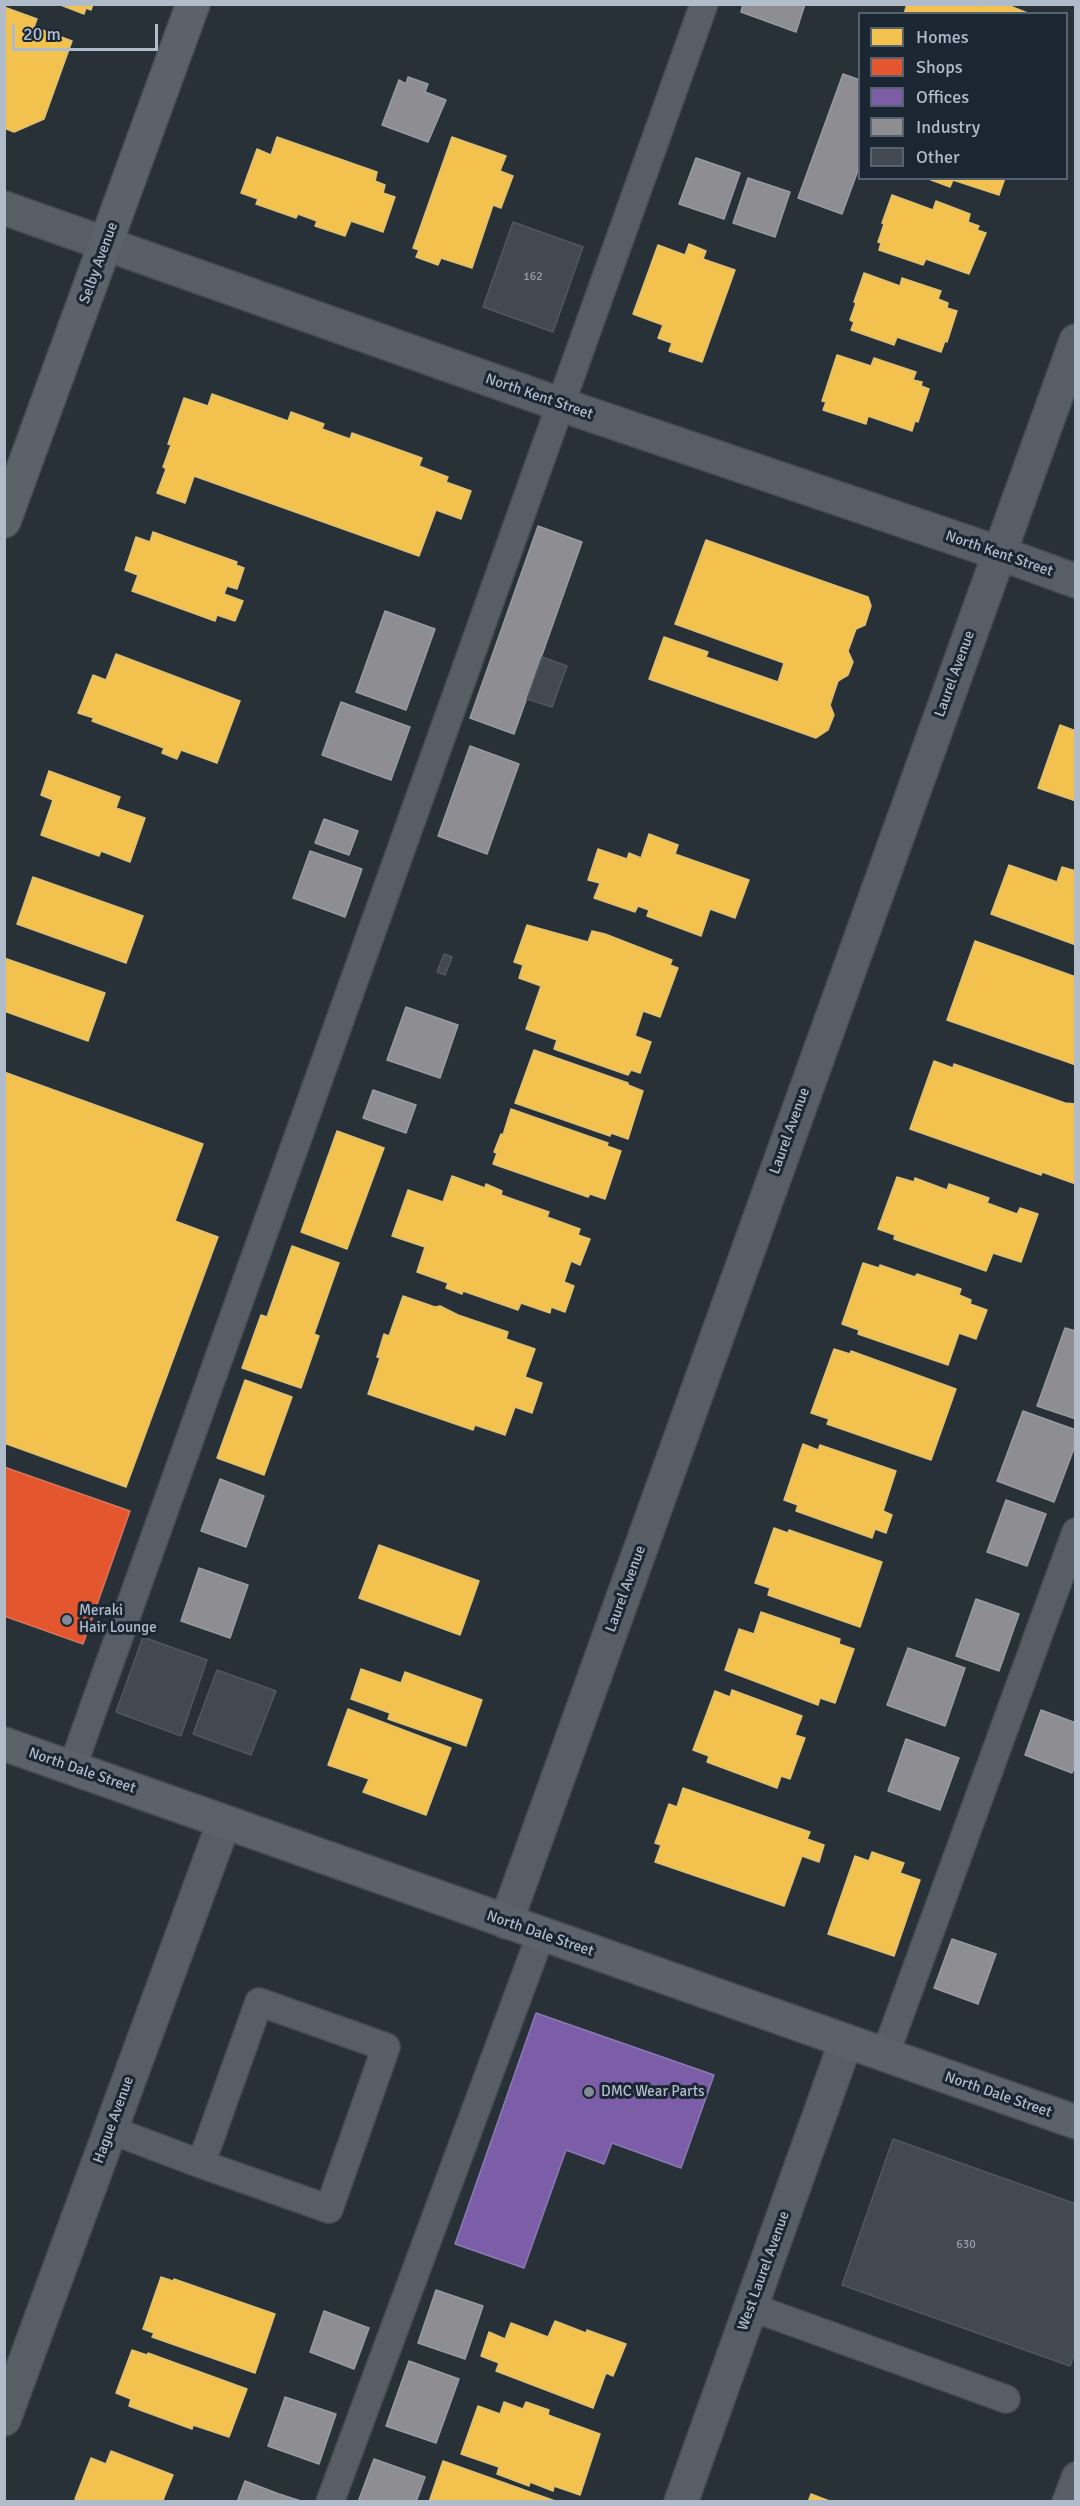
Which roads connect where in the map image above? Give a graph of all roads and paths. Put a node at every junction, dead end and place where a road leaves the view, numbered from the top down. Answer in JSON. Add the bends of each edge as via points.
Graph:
{"nodes":[{"id":1,"x":193,"y":4,"type":"edge"},
{"id":2,"x":704,"y":4,"type":"edge"},
{"id":3,"x":4,"y":208,"type":"edge"},
{"id":4,"x":106,"y":243,"type":"junction"},
{"id":5,"x":1076,"y":341,"type":"edge"},
{"id":6,"x":562,"y":405,"type":"junction"},
{"id":7,"x":4,"y":521,"type":"edge"},
{"id":8,"x":999,"y":553,"type":"junction"},
{"id":9,"x":1076,"y":581,"type":"edge"},
{"id":10,"x":1076,"y":1532,"type":"edge"},
{"id":11,"x":4,"y":1744,"type":"edge"},
{"id":12,"x":72,"y":1768,"type":"junction"},
{"id":13,"x":224,"y":1821,"type":"junction"},
{"id":14,"x":506,"y":1922,"type":"junction"},
{"id":15,"x":541,"y":1934,"type":"junction"},
{"id":16,"x":846,"y":2041,"type":"junction"},
{"id":17,"x":885,"y":2055,"type":"junction"},
{"id":18,"x":1076,"y":2122,"type":"edge"},
{"id":19,"x":111,"y":2130,"type":"junction"},
{"id":20,"x":201,"y":2164,"type":"junction"},
{"id":21,"x":750,"y":2307,"type":"junction"},
{"id":22,"x":1006,"y":2399,"type":"dead end"},
{"id":23,"x":4,"y":2419,"type":"edge"},
{"id":24,"x":1076,"y":2476,"type":"edge"},
{"id":25,"x":330,"y":2502,"type":"edge"},
{"id":26,"x":681,"y":2502,"type":"edge"},
{"id":27,"x":1066,"y":2502,"type":"edge"}],
"edges":[{"from":1,"to":4,"type":"main road","name":"Selby Avenue"},
{"from":2,"to":6,"type":"lane"},
{"from":3,"to":4,"type":"street","name":"North Kent Street"},
{"from":4,"to":6,"type":"street","name":"North Kent Street"},
{"from":4,"to":7,"type":"main road","name":"Selby Avenue"},
{"from":5,"to":8,"type":"street","name":"Laurel Avenue"},
{"from":6,"to":8,"type":"street","name":"North Kent Street"},
{"from":6,"to":12,"type":"lane"},
{"from":8,"to":9,"type":"street","name":"North Kent Street"},
{"from":8,"to":14,"type":"street","name":"Laurel Avenue"},
{"from":10,"to":17,"type":"lane"},
{"from":11,"to":12,"type":"main road","name":"North Dale Street"},
{"from":12,"to":13,"type":"main road","name":"North Dale Street"},
{"from":13,"to":14,"type":"main road","name":"North Dale Street"},
{"from":13,"to":19,"type":"street","name":"Hague Avenue"},
{"from":14,"to":15,"type":"main road","name":"North Dale Street"},
{"from":15,"to":16,"type":"main road","name":"North Dale Street"},
{"from":15,"to":25,"type":"lane"},
{"from":16,"to":17,"type":"main road","name":"North Dale Street"},
{"from":16,"to":21,"type":"street","name":"West Laurel Avenue"},
{"from":17,"to":18,"type":"main road","name":"North Dale Street"},
{"from":19,"to":20,"type":"lane"},
{"from":19,"to":23,"type":"street","name":"Hague Avenue"},
{"from":20,"to":20,"type":"lane","via":[[329,2209],[386,2047],[259,2002]]},
{"from":21,"to":22,"type":"lane"},
{"from":21,"to":26,"type":"street","name":"West Laurel Avenue"},
{"from":24,"to":27,"type":"lane"}]}
